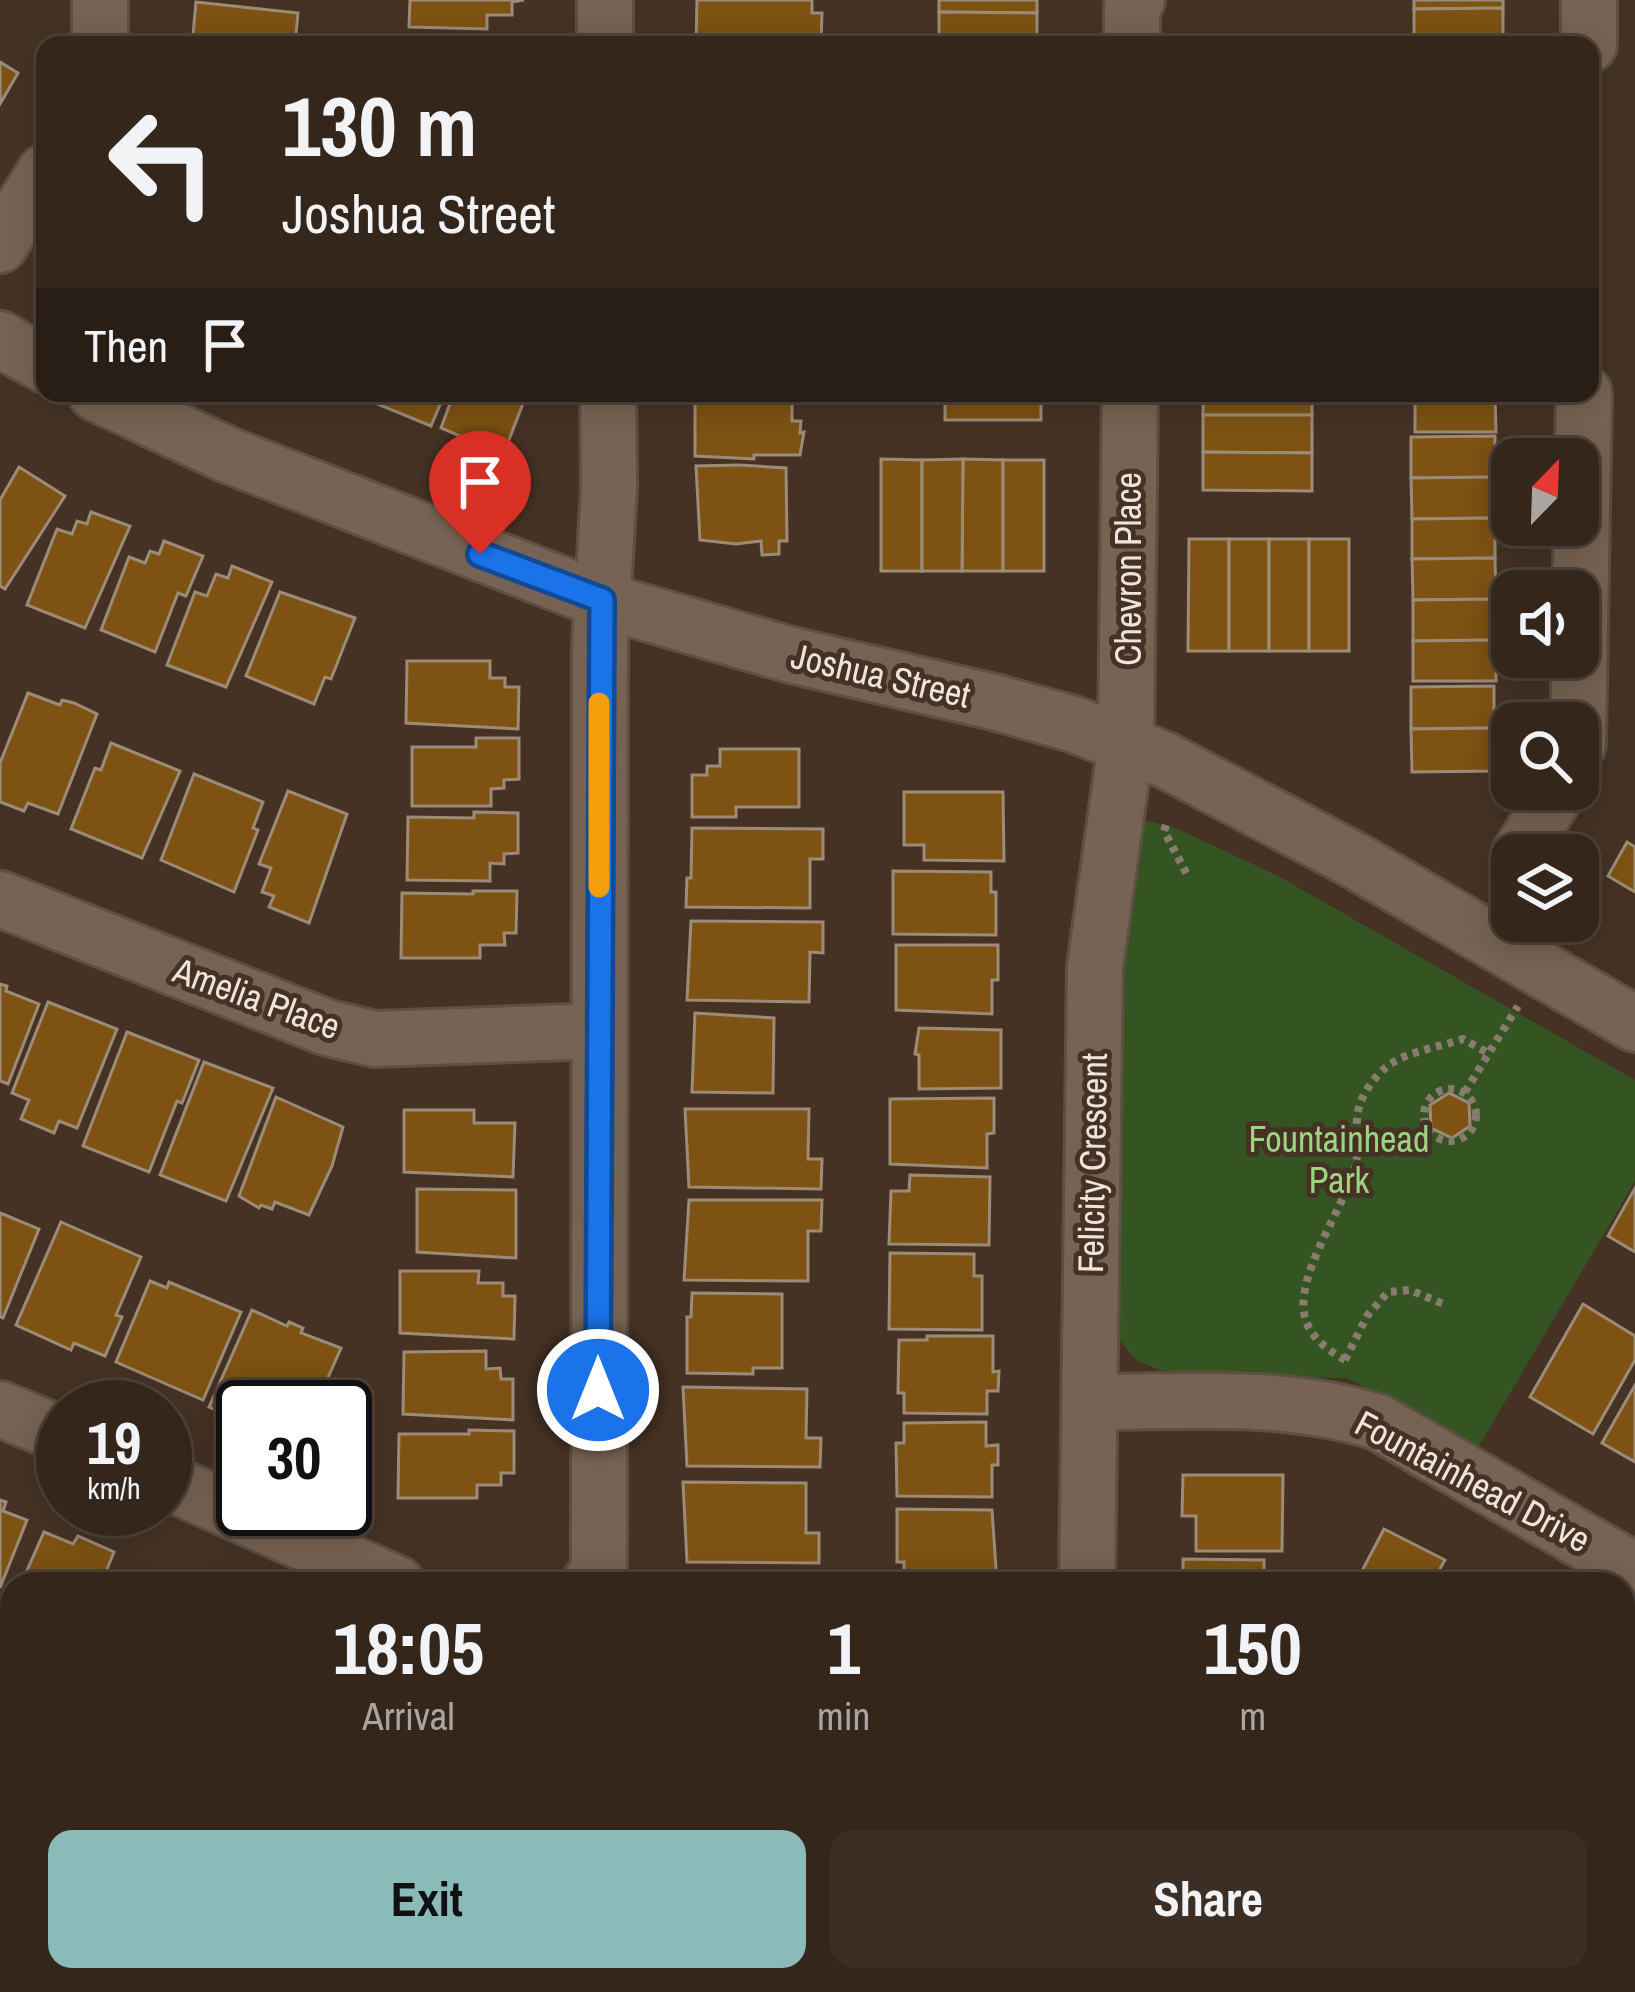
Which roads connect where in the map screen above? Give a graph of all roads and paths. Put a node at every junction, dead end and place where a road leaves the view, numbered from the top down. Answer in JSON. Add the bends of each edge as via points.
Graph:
{"nodes":[{"id":1,"x":100,"y":0,"type":"edge"},
{"id":2,"x":605,"y":0,"type":"edge"},
{"id":3,"x":1136,"y":0,"type":"edge"},
{"id":4,"x":1589,"y":0,"type":"edge"},
{"id":5,"x":100,"y":36,"type":"edge"},
{"id":6,"x":605,"y":36,"type":"edge"},
{"id":7,"x":1132,"y":36,"type":"edge"},
{"id":8,"x":1589,"y":36,"type":"edge"},
{"id":9,"x":36,"y":186,"type":"edge"},
{"id":10,"x":0,"y":244,"type":"edge"},
{"id":11,"x":0,"y":339,"type":"edge"},
{"id":12,"x":36,"y":360,"type":"edge"},
{"id":13,"x":115,"y":402,"type":"edge"},
{"id":14,"x":608,"y":402,"type":"edge"},
{"id":15,"x":1130,"y":402,"type":"edge"},
{"id":16,"x":1584,"y":402,"type":"edge"},
{"id":17,"x":602,"y":600,"type":"junction"},
{"id":18,"x":1579,"y":702,"type":"edge"},
{"id":19,"x":1126,"y":744,"type":"junction"},
{"id":20,"x":1168,"y":816,"type":"dead end"},
{"id":21,"x":1189,"y":878,"type":"dead end"},
{"id":22,"x":0,"y":898,"type":"edge"},
{"id":23,"x":1491,"y":903,"type":"edge"},
{"id":24,"x":1475,"y":931,"type":"junction"},
{"id":25,"x":1538,"y":968,"type":"junction"},
{"id":26,"x":1635,"y":1024,"type":"edge"},
{"id":27,"x":598,"y":1030,"type":"junction"},
{"id":28,"x":1488,"y":1053,"type":"junction"},
{"id":29,"x":1465,"y":1092,"type":"junction"},
{"id":30,"x":1446,"y":1305,"type":"dead end"},
{"id":31,"x":1338,"y":1384,"type":"junction"},
{"id":32,"x":1090,"y":1402,"type":"junction"},
{"id":33,"x":0,"y":1409,"type":"edge"},
{"id":34,"x":36,"y":1424,"type":"edge"},
{"id":35,"x":192,"y":1493,"type":"edge"},
{"id":36,"x":1635,"y":1571,"type":"edge"},
{"id":37,"x":370,"y":1572,"type":"edge"},
{"id":38,"x":598,"y":1572,"type":"edge"},
{"id":39,"x":1087,"y":1572,"type":"edge"}],
"edges":[{"from":1,"to":5,"type":"street"},
{"from":2,"to":6,"type":"street"},
{"from":3,"to":7,"type":"street"},
{"from":4,"to":8,"type":"street"},
{"from":9,"to":10,"type":"street"},
{"from":11,"to":12,"type":"street"},
{"from":13,"to":17,"type":"street","name":"Joshua Street","via":[[228,455]]},
{"from":14,"to":17,"type":"street"},
{"from":15,"to":19,"type":"street","name":"Chevron Place"},
{"from":16,"to":18,"type":"street"},
{"from":17,"to":19,"type":"street","name":"Joshua Street","via":[[791,655],[994,701]]},
{"from":17,"to":27,"type":"street"},
{"from":19,"to":24,"type":"street","name":"Joshua Street","via":[[1230,792]]},
{"from":19,"to":32,"type":"street","name":"Felicity Crescent","via":[[1095,967]]},
{"from":20,"to":21,"type":"path","via":[[1164,831]]},
{"from":22,"to":27,"type":"street","name":"Amelia Place","via":[[328,1028],[375,1039]]},
{"from":23,"to":24,"type":"street"},
{"from":24,"to":25,"type":"street","name":"Joshua Street"},
{"from":25,"to":26,"type":"street","name":"Joshua Street"},
{"from":25,"to":28,"type":"path"},
{"from":27,"to":38,"type":"street"},
{"from":28,"to":29,"type":"path"},
{"from":28,"to":31,"type":"path","via":[[1463,1039],[1418,1054],[1386,1066],[1363,1096],[1345,1201],[1307,1279],[1305,1320]]},
{"from":29,"to":29,"type":"path","via":[[1431,1095],[1423,1117],[1435,1137],[1468,1135],[1477,1113]]},
{"from":30,"to":31,"type":"path","via":[[1410,1290],[1388,1292],[1366,1316]]},
{"from":31,"to":32,"type":"street","name":"Fountainhead Drive","via":[[1277,1401]]},
{"from":31,"to":36,"type":"street","name":"Fountainhead Drive","via":[[1378,1422]]},
{"from":32,"to":39,"type":"street","name":"Felicity Crescent"},
{"from":33,"to":34,"type":"street"},
{"from":35,"to":37,"type":"street"}]}
